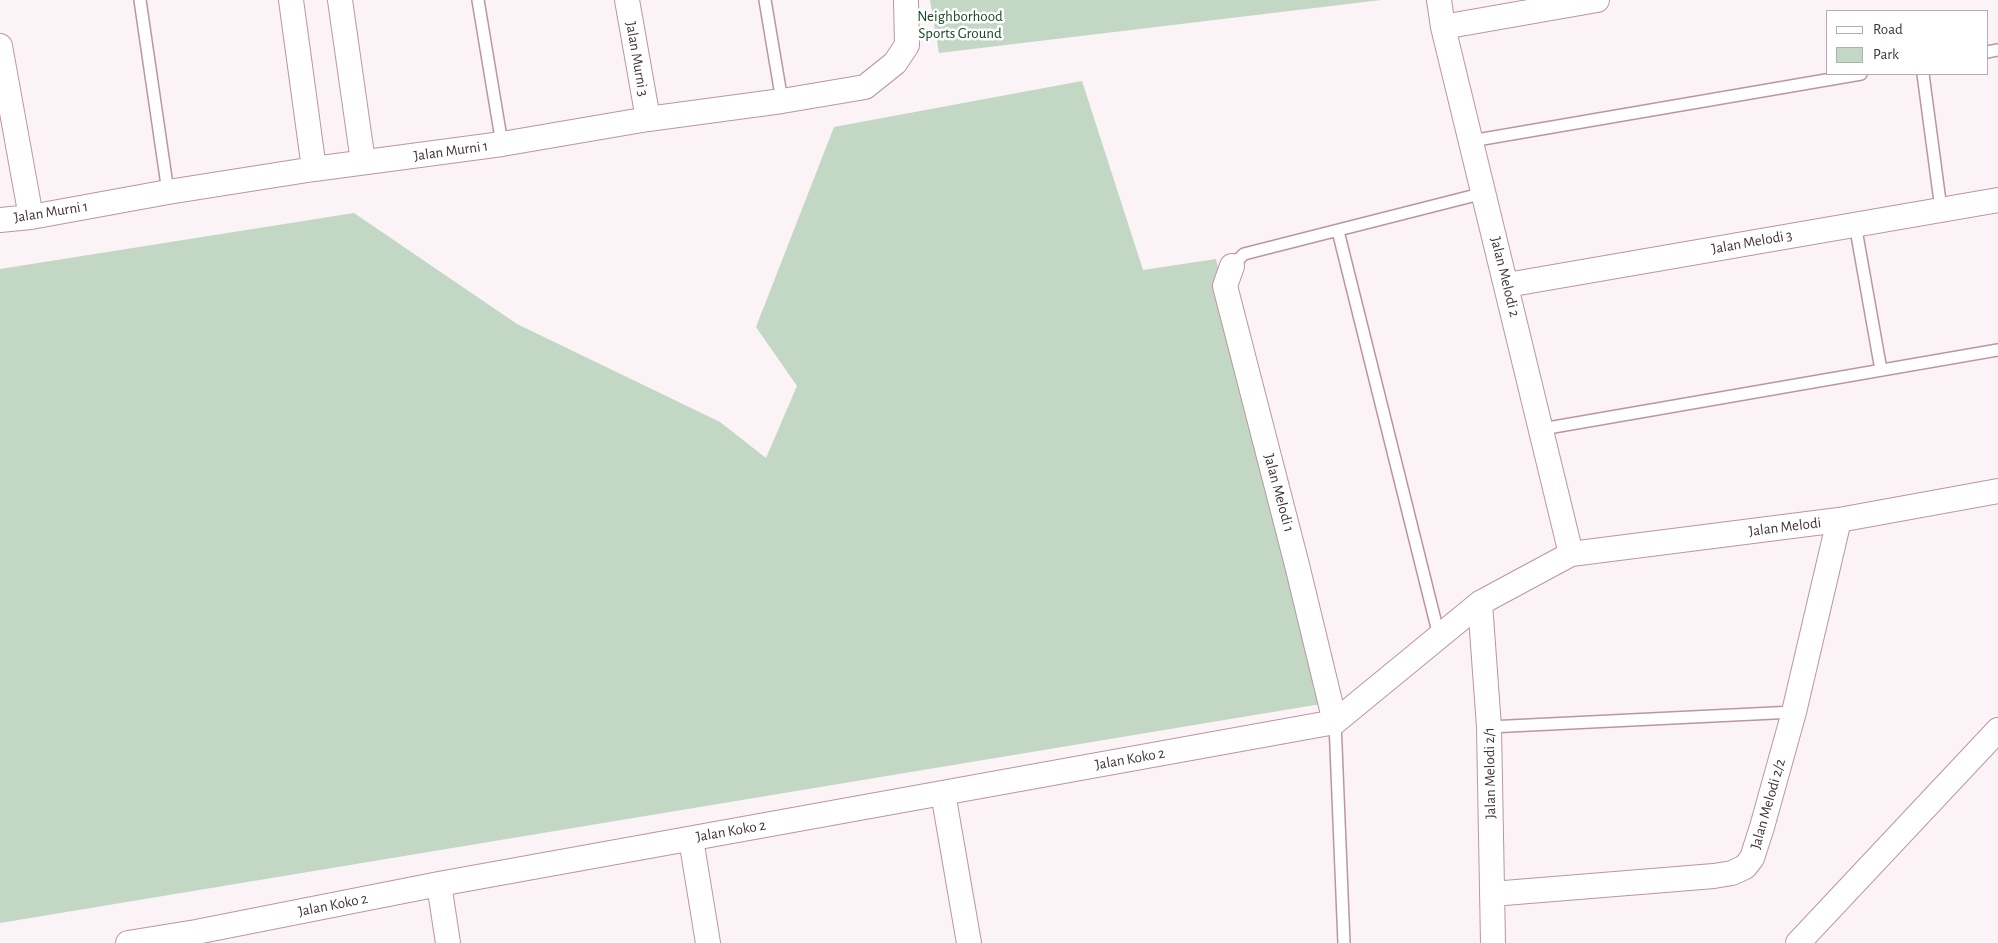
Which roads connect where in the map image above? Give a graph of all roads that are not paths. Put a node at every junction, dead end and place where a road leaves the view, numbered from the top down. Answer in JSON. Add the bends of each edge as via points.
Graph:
{"nodes":[{"id":1,"x":140,"y":0,"type":"edge"},
{"id":2,"x":290,"y":0,"type":"edge"},
{"id":3,"x":340,"y":0,"type":"edge"},
{"id":4,"x":478,"y":0,"type":"edge"},
{"id":5,"x":627,"y":0,"type":"edge"},
{"id":6,"x":765,"y":0,"type":"edge"},
{"id":7,"x":906,"y":0,"type":"edge"},
{"id":8,"x":1439,"y":0,"type":"edge"},
{"id":9,"x":1597,"y":0,"type":"edge"},
{"id":10,"x":1564,"y":3,"type":"edge"},
{"id":11,"x":1443,"y":27,"type":"junction"},
{"id":12,"x":0,"y":46,"type":"edge"},
{"id":13,"x":1855,"y":75,"type":"edge"},
{"id":14,"x":1923,"y":75,"type":"edge"},
{"id":15,"x":782,"y":101,"type":"junction"},
{"id":16,"x":648,"y":119,"type":"junction"},
{"id":17,"x":1471,"y":141,"type":"junction"},
{"id":18,"x":502,"y":144,"type":"junction"},
{"id":19,"x":363,"y":162,"type":"junction"},
{"id":20,"x":314,"y":169,"type":"junction"},
{"id":21,"x":168,"y":192,"type":"junction"},
{"id":22,"x":1484,"y":193,"type":"junction"},
{"id":23,"x":1998,"y":200,"type":"edge"},
{"id":24,"x":1941,"y":209,"type":"junction"},
{"id":25,"x":31,"y":217,"type":"junction"},
{"id":26,"x":0,"y":220,"type":"edge"},
{"id":27,"x":1855,"y":224,"type":"junction"},
{"id":28,"x":1338,"y":231,"type":"junction"},
{"id":29,"x":1232,"y":266,"type":"joint"},
{"id":30,"x":1507,"y":285,"type":"junction"},
{"id":31,"x":1998,"y":350,"type":"edge"},
{"id":32,"x":1881,"y":370,"type":"junction"},
{"id":33,"x":1542,"y":429,"type":"junction"},
{"id":34,"x":1998,"y":491,"type":"edge"},
{"id":35,"x":1839,"y":520,"type":"junction"},
{"id":36,"x":1571,"y":554,"type":"junction"},
{"id":37,"x":1480,"y":603,"type":"junction"},
{"id":38,"x":1439,"y":636,"type":"junction"},
{"id":39,"x":1794,"y":712,"type":"junction"},
{"id":40,"x":1335,"y":722,"type":"junction"},
{"id":41,"x":1489,"y":727,"type":"junction"},
{"id":42,"x":1998,"y":730,"type":"edge"},
{"id":43,"x":943,"y":793,"type":"junction"},
{"id":44,"x":691,"y":838,"type":"junction"},
{"id":45,"x":438,"y":884,"type":"junction"},
{"id":46,"x":1492,"y":894,"type":"junction"},
{"id":47,"x":196,"y":938,"type":"edge"},
{"id":48,"x":128,"y":943,"type":"edge"},
{"id":49,"x":448,"y":943,"type":"edge"},
{"id":50,"x":708,"y":943,"type":"edge"},
{"id":51,"x":969,"y":943,"type":"edge"},
{"id":52,"x":1344,"y":943,"type":"edge"},
{"id":53,"x":1493,"y":943,"type":"edge"},
{"id":54,"x":1798,"y":943,"type":"edge"}],
"edges":[{"from":1,"to":21,"type":"lane"},
{"from":2,"to":20,"type":"street"},
{"from":3,"to":19,"type":"street"},
{"from":4,"to":18,"type":"lane"},
{"from":5,"to":16,"type":"street","name":"Jalan Murni 3"},
{"from":6,"to":15,"type":"lane"},
{"from":7,"to":15,"type":"street","name":"Jalan Murni 1","via":[[907,45],[895,63],[865,87]]},
{"from":8,"to":11,"type":"street","name":"Jalan Melodi 2"},
{"from":9,"to":10,"type":"street"},
{"from":10,"to":11,"type":"street"},
{"from":11,"to":17,"type":"street","name":"Jalan Melodi 2"},
{"from":12,"to":25,"type":"street"},
{"from":13,"to":17,"type":"lane"},
{"from":14,"to":24,"type":"lane"},
{"from":15,"to":16,"type":"street","name":"Jalan Murni 1"},
{"from":16,"to":18,"type":"street","name":"Jalan Murni 1"},
{"from":17,"to":22,"type":"street","name":"Jalan Melodi 2"},
{"from":18,"to":19,"type":"street","name":"Jalan Murni 1"},
{"from":19,"to":20,"type":"street","name":"Jalan Murni 1"},
{"from":20,"to":21,"type":"street","name":"Jalan Murni 1"},
{"from":21,"to":25,"type":"street","name":"Jalan Murni 1"},
{"from":22,"to":28,"type":"lane"},
{"from":22,"to":30,"type":"street","name":"Jalan Melodi 2"},
{"from":23,"to":24,"type":"street","name":"Jalan Melodi 3"},
{"from":24,"to":27,"type":"street","name":"Jalan Melodi 3"},
{"from":25,"to":26,"type":"street","name":"Jalan Murni 1"},
{"from":27,"to":30,"type":"street","name":"Jalan Melodi 3"},
{"from":27,"to":32,"type":"lane"},
{"from":28,"to":29,"type":"lane","via":[[1244,254]]},
{"from":28,"to":38,"type":"lane"},
{"from":29,"to":40,"type":"street","name":"Jalan Melodi 1","via":[[1225,286]]},
{"from":30,"to":33,"type":"street","name":"Jalan Melodi 2"},
{"from":31,"to":32,"type":"lane"},
{"from":32,"to":33,"type":"lane"},
{"from":33,"to":36,"type":"street","name":"Jalan Melodi 2"},
{"from":34,"to":35,"type":"street","name":"Jalan Melodi"},
{"from":35,"to":36,"type":"street","name":"Jalan Melodi"},
{"from":35,"to":39,"type":"street","name":"Jalan Melodi 2/2"},
{"from":36,"to":37,"type":"street"},
{"from":37,"to":38,"type":"street"},
{"from":37,"to":41,"type":"street","name":"Jalan Melodi 2/1"},
{"from":38,"to":40,"type":"street"},
{"from":39,"to":41,"type":"lane"},
{"from":39,"to":46,"type":"street","name":"Jalan Melodi 2/2","via":[[1762,827],[1752,858],[1745,867],[1732,874],[1714,876]]},
{"from":40,"to":43,"type":"street","name":"Jalan Koko 2"},
{"from":40,"to":52,"type":"lane"},
{"from":41,"to":46,"type":"street","name":"Jalan Melodi 2/1"},
{"from":42,"to":54,"type":"street"},
{"from":43,"to":44,"type":"street","name":"Jalan Koko 2"},
{"from":43,"to":51,"type":"street"},
{"from":44,"to":45,"type":"street","name":"Jalan Koko 2"},
{"from":44,"to":50,"type":"street"},
{"from":45,"to":47,"type":"street","name":"Jalan Koko 2"},
{"from":45,"to":49,"type":"street"},
{"from":46,"to":53,"type":"street","name":"Jalan Melodi 2/1"},
{"from":47,"to":48,"type":"street","name":"Jalan Koko 2"}]}
